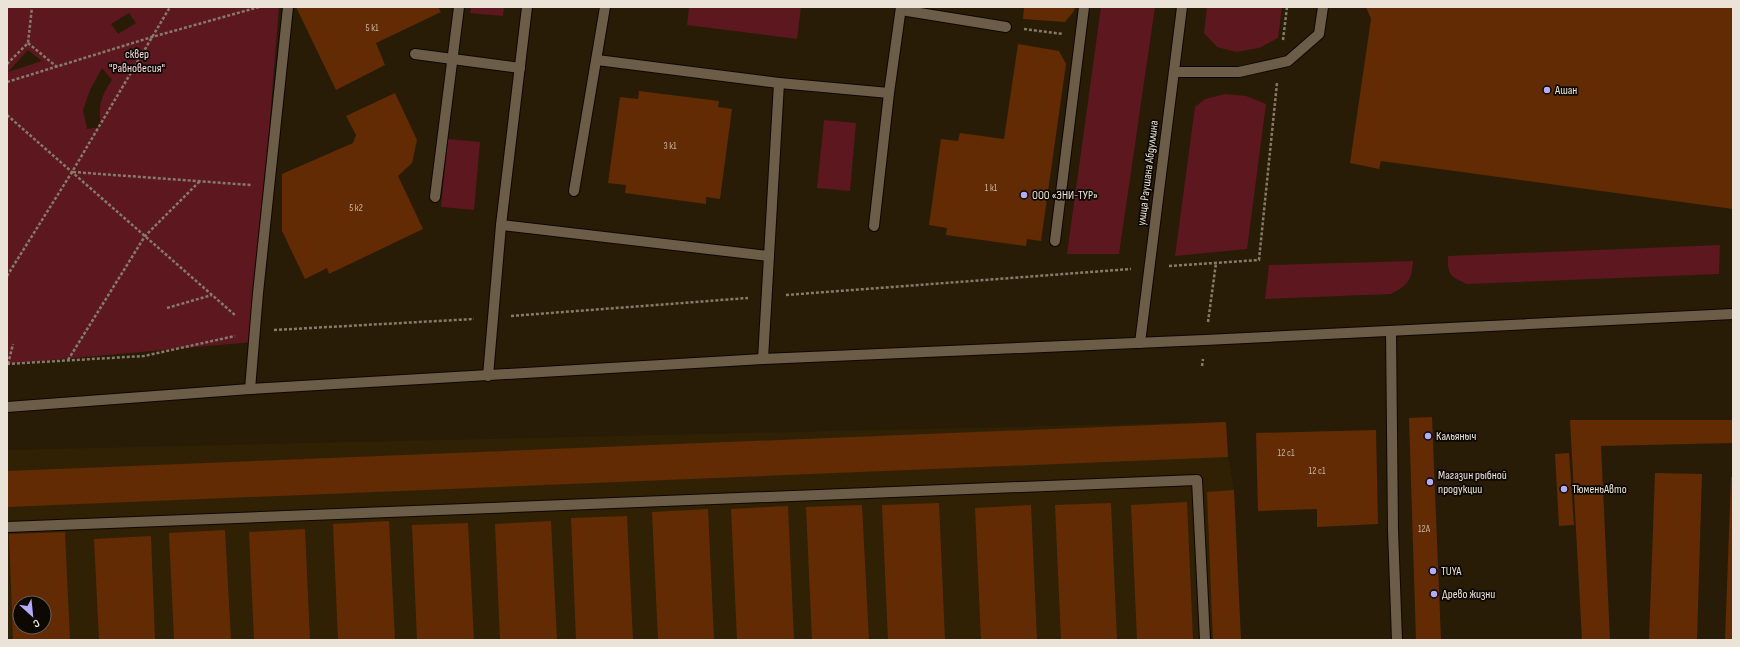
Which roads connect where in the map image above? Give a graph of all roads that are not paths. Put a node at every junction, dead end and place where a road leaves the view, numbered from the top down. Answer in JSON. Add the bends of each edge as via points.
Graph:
{"nodes":[{"id":1,"x":288,"y":7,"type":"edge"},
{"id":2,"x":459,"y":7,"type":"edge"},
{"id":3,"x":527,"y":7,"type":"edge"},
{"id":4,"x":605,"y":7,"type":"edge"},
{"id":5,"x":1084,"y":7,"type":"edge"},
{"id":6,"x":1182,"y":7,"type":"edge"},
{"id":7,"x":1323,"y":7,"type":"edge"},
{"id":8,"x":901,"y":8,"type":"edge"},
{"id":9,"x":1006,"y":27,"type":"road end"},
{"id":10,"x":414,"y":54,"type":"dead end"},
{"id":11,"x":452,"y":59,"type":"junction"},
{"id":12,"x":597,"y":60,"type":"junction"},
{"id":13,"x":520,"y":68,"type":"junction"},
{"id":14,"x":1174,"y":72,"type":"junction"},
{"id":15,"x":779,"y":83,"type":"junction"},
{"id":16,"x":889,"y":93,"type":"junction"},
{"id":17,"x":574,"y":191,"type":"dead end"},
{"id":18,"x":435,"y":197,"type":"dead end"},
{"id":19,"x":501,"y":226,"type":"junction"},
{"id":20,"x":874,"y":226,"type":"dead end"},
{"id":21,"x":1055,"y":241,"type":"dead end"},
{"id":22,"x":769,"y":256,"type":"junction"},
{"id":23,"x":1733,"y":314,"type":"edge"},
{"id":24,"x":1391,"y":331,"type":"junction"},
{"id":25,"x":1140,"y":343,"type":"junction"},
{"id":26,"x":763,"y":359,"type":"junction"},
{"id":27,"x":488,"y":376,"type":"junction"},
{"id":28,"x":250,"y":389,"type":"junction"},
{"id":29,"x":7,"y":407,"type":"edge"},
{"id":30,"x":7,"y":527,"type":"edge"},
{"id":31,"x":1205,"y":640,"type":"edge"},
{"id":32,"x":1397,"y":640,"type":"edge"}],
"edges":[{"from":1,"to":28,"type":"street"},
{"from":2,"to":11,"type":"street"},
{"from":3,"to":13,"type":"street"},
{"from":4,"to":12,"type":"street"},
{"from":5,"to":21,"type":"street"},
{"from":6,"to":14,"type":"street","name":"улица Раушана Абдуллина"},
{"from":7,"to":14,"type":"street","via":[[1319,34],[1288,61],[1239,72]]},
{"from":8,"to":9,"type":"street"},
{"from":8,"to":16,"type":"street"},
{"from":10,"to":11,"type":"street"},
{"from":11,"to":13,"type":"street"},
{"from":11,"to":18,"type":"street"},
{"from":12,"to":15,"type":"street"},
{"from":12,"to":17,"type":"street"},
{"from":13,"to":19,"type":"street"},
{"from":14,"to":25,"type":"street","name":"улица Раушана Абдуллина"},
{"from":15,"to":16,"type":"street"},
{"from":15,"to":22,"type":"street"},
{"from":16,"to":20,"type":"street"},
{"from":19,"to":22,"type":"street"},
{"from":19,"to":27,"type":"street"},
{"from":22,"to":26,"type":"street"},
{"from":23,"to":24,"type":"street"},
{"from":24,"to":25,"type":"street"},
{"from":24,"to":32,"type":"street"},
{"from":25,"to":26,"type":"street"},
{"from":26,"to":27,"type":"street"},
{"from":27,"to":28,"type":"street"},
{"from":28,"to":29,"type":"street"},
{"from":30,"to":31,"type":"street","via":[[1197,480]]}]}
